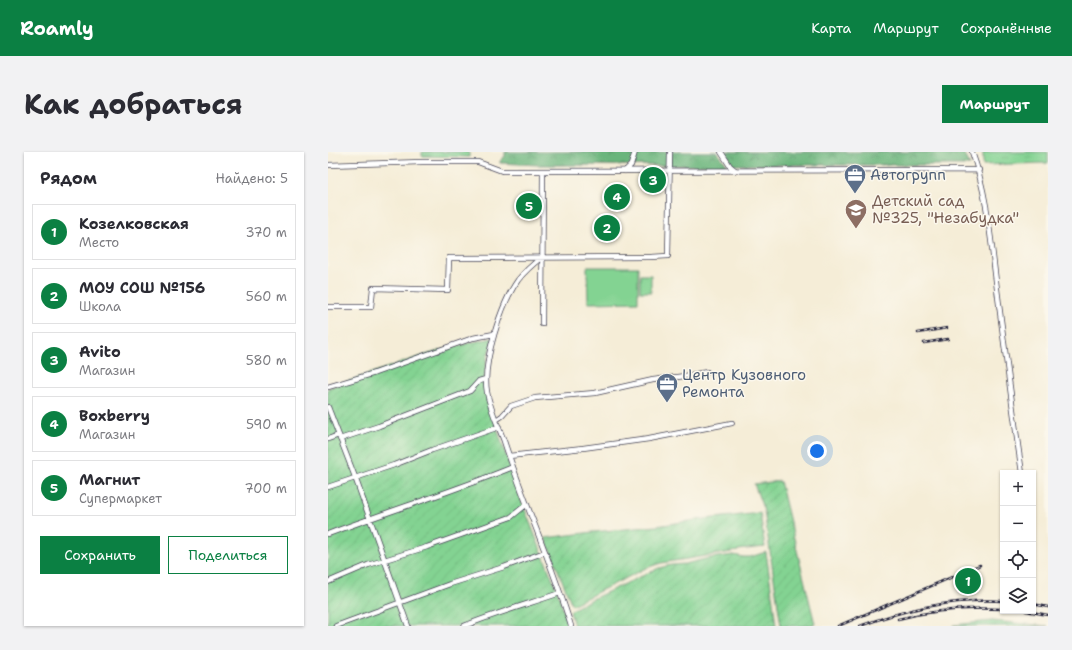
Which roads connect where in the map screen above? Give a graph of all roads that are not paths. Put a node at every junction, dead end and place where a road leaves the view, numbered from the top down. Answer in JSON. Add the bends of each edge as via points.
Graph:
{"nodes":[{"id":1,"x":635,"y":152,"type":"edge"},
{"id":2,"x":670,"y":152,"type":"edge"},
{"id":3,"x":721,"y":152,"type":"edge"},
{"id":4,"x":972,"y":152,"type":"edge"},
{"id":5,"x":328,"y":165,"type":"edge"},
{"id":6,"x":735,"y":170,"type":"junction"},
{"id":7,"x":979,"y":170,"type":"junction"},
{"id":8,"x":543,"y":171,"type":"junction"},
{"id":9,"x":625,"y":171,"type":"junction"},
{"id":10,"x":670,"y":171,"type":"junction"},
{"id":11,"x":542,"y":257,"type":"junction"},
{"id":12,"x":328,"y":307,"type":"edge"},
{"id":13,"x":542,"y":324,"type":"dead end"},
{"id":14,"x":494,"y":334,"type":"junction"},
{"id":15,"x":707,"y":372,"type":"dead end"},
{"id":16,"x":486,"y":379,"type":"junction"},
{"id":17,"x":328,"y":387,"type":"edge"},
{"id":18,"x":328,"y":407,"type":"edge"},
{"id":19,"x":496,"y":420,"type":"junction"},
{"id":20,"x":732,"y":423,"type":"dead end"},
{"id":21,"x":499,"y":427,"type":"junction"},
{"id":22,"x":339,"y":437,"type":"junction"},
{"id":23,"x":328,"y":439,"type":"edge"},
{"id":24,"x":509,"y":456,"type":"junction"},
{"id":25,"x":513,"y":467,"type":"junction"},
{"id":26,"x":1022,"y":470,"type":"edge"},
{"id":27,"x":355,"y":477,"type":"junction"},
{"id":28,"x":328,"y":487,"type":"edge"},
{"id":29,"x":526,"y":504,"type":"junction"},
{"id":30,"x":370,"y":518,"type":"junction"},
{"id":31,"x":328,"y":534,"type":"edge"},
{"id":32,"x":545,"y":552,"type":"junction"},
{"id":33,"x":384,"y":560,"type":"junction"},
{"id":34,"x":328,"y":582,"type":"edge"},
{"id":35,"x":560,"y":593,"type":"junction"},
{"id":36,"x":400,"y":603,"type":"junction"},
{"id":37,"x":336,"y":626,"type":"edge"},
{"id":38,"x":408,"y":626,"type":"edge"},
{"id":39,"x":464,"y":626,"type":"edge"},
{"id":40,"x":571,"y":626,"type":"edge"}],
"edges":[{"from":1,"to":9,"type":"street","via":[[631,165]]},
{"from":2,"to":10,"type":"street"},
{"from":3,"to":6,"type":"street"},
{"from":4,"to":7,"type":"street"},
{"from":5,"to":8,"type":"street","via":[[478,162],[502,171]]},
{"from":6,"to":7,"type":"street"},
{"from":6,"to":10,"type":"street"},
{"from":7,"to":26,"type":"street","via":[[991,238]]},
{"from":8,"to":9,"type":"street"},
{"from":8,"to":11,"type":"street"},
{"from":9,"to":10,"type":"street"},
{"from":10,"to":11,"type":"street","via":[[668,256]]},
{"from":11,"to":12,"type":"street","via":[[449,258],[448,290],[373,288],[371,307]]},
{"from":11,"to":13,"type":"street"},
{"from":11,"to":14,"type":"street","via":[[528,268],[518,281],[506,301]]},
{"from":14,"to":16,"type":"street"},
{"from":14,"to":17,"type":"street","via":[[474,338]]},
{"from":15,"to":19,"type":"street","via":[[653,380],[596,393],[535,398],[511,406]]},
{"from":16,"to":19,"type":"street","via":[[491,410]]},
{"from":16,"to":22,"type":"street","via":[[470,391],[379,426]]},
{"from":18,"to":22,"type":"street"},
{"from":19,"to":21,"type":"street"},
{"from":20,"to":24,"type":"street","via":[[649,439]]},
{"from":21,"to":24,"type":"street"},
{"from":21,"to":27,"type":"street"},
{"from":22,"to":23,"type":"street"},
{"from":22,"to":27,"type":"street"},
{"from":24,"to":25,"type":"street"},
{"from":25,"to":29,"type":"street"},
{"from":25,"to":30,"type":"street"},
{"from":27,"to":28,"type":"street"},
{"from":27,"to":30,"type":"street"},
{"from":29,"to":32,"type":"street"},
{"from":29,"to":33,"type":"street","via":[[510,517]]},
{"from":30,"to":31,"type":"street"},
{"from":30,"to":33,"type":"street"},
{"from":32,"to":35,"type":"street"},
{"from":32,"to":36,"type":"street"},
{"from":33,"to":34,"type":"street"},
{"from":33,"to":36,"type":"street"},
{"from":35,"to":39,"type":"street"},
{"from":35,"to":40,"type":"street"},
{"from":36,"to":37,"type":"street"},
{"from":36,"to":38,"type":"street"}]}
